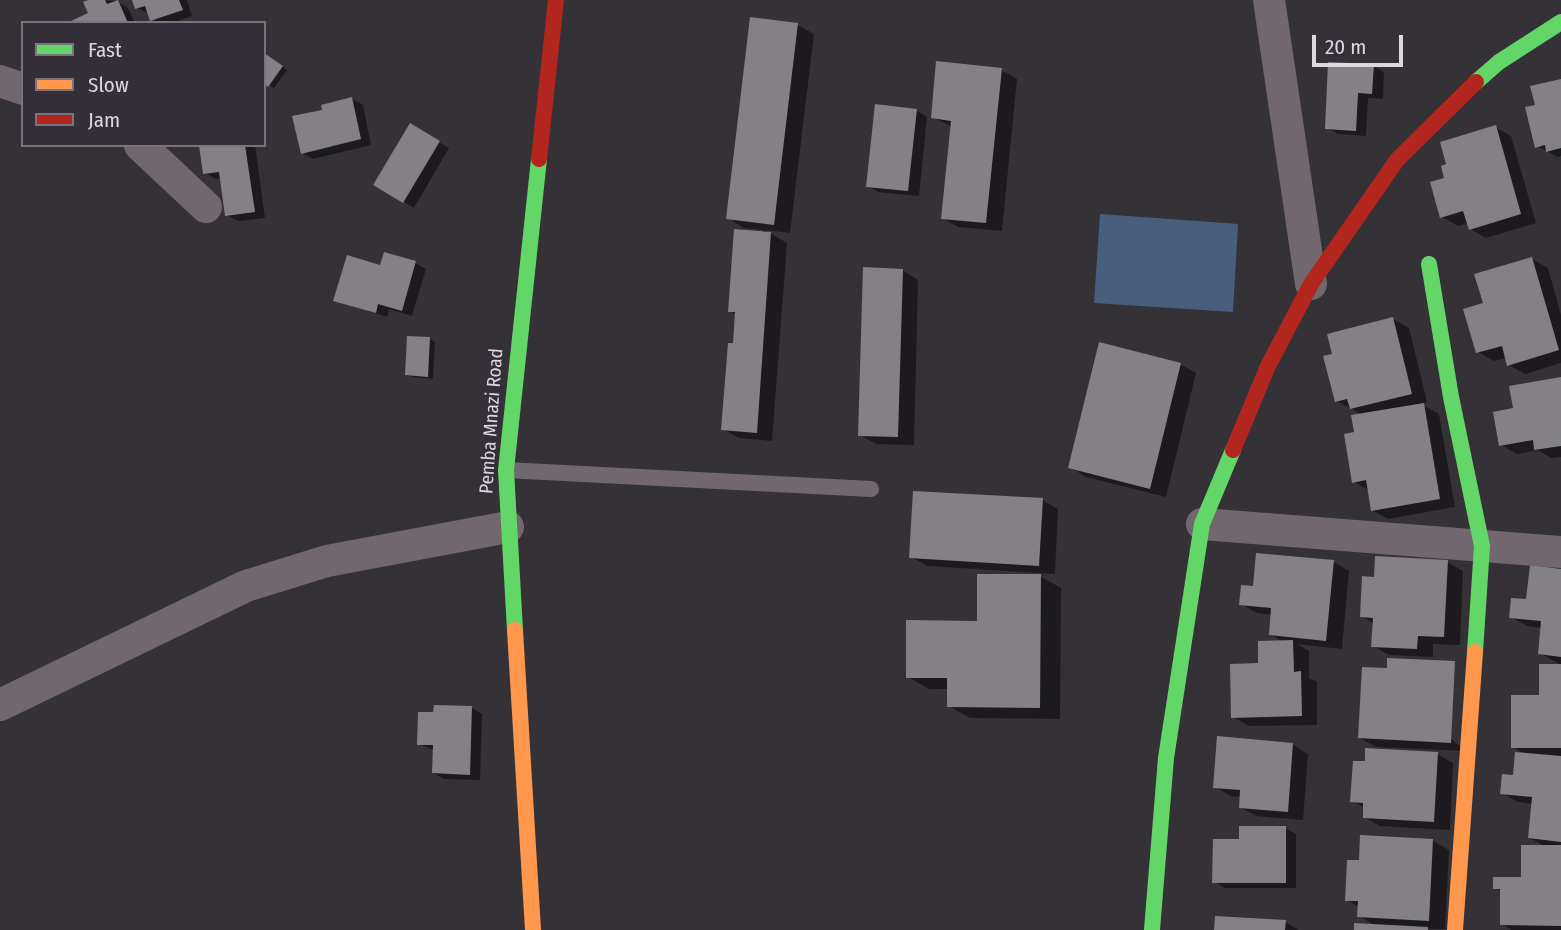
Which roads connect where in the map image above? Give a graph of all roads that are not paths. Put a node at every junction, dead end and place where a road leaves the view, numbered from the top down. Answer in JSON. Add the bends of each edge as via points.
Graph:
{"nodes":[{"id":1,"x":556,"y":0,"type":"edge"},
{"id":2,"x":1269,"y":0,"type":"edge"},
{"id":3,"x":1561,"y":22,"type":"edge"},
{"id":4,"x":0,"y":81,"type":"edge"},
{"id":5,"x":21,"y":88,"type":"edge"},
{"id":6,"x":142,"y":147,"type":"edge"},
{"id":7,"x":206,"y":207,"type":"dead end"},
{"id":8,"x":1429,"y":264,"type":"dead end"},
{"id":9,"x":1311,"y":284,"type":"junction"},
{"id":10,"x":506,"y":470,"type":"junction"},
{"id":11,"x":871,"y":489,"type":"dead end"},
{"id":12,"x":1202,"y":524,"type":"junction"},
{"id":13,"x":508,"y":527,"type":"junction"},
{"id":14,"x":1482,"y":546,"type":"junction"},
{"id":15,"x":1561,"y":552,"type":"edge"},
{"id":16,"x":0,"y":705,"type":"edge"},
{"id":17,"x":533,"y":930,"type":"edge"},
{"id":18,"x":1152,"y":930,"type":"edge"},
{"id":19,"x":1455,"y":930,"type":"edge"}],
"edges":[{"from":1,"to":10,"type":"street","name":"Pemba Mnazi Road"},
{"from":2,"to":9,"type":"street"},
{"from":3,"to":9,"type":"street","via":[[1499,62],[1397,160]]},
{"from":4,"to":5,"type":"street"},
{"from":6,"to":7,"type":"street"},
{"from":8,"to":14,"type":"street"},
{"from":9,"to":12,"type":"street","via":[[1268,366]]},
{"from":10,"to":11,"type":"lane"},
{"from":10,"to":13,"type":"street","name":"Pemba Mnazi Road"},
{"from":12,"to":14,"type":"street"},
{"from":12,"to":18,"type":"street","via":[[1166,758]]},
{"from":13,"to":16,"type":"street","via":[[327,561],[246,586]]},
{"from":13,"to":17,"type":"street","name":"Pemba Mnazi Road"},
{"from":14,"to":15,"type":"street"},
{"from":14,"to":19,"type":"street"}]}
